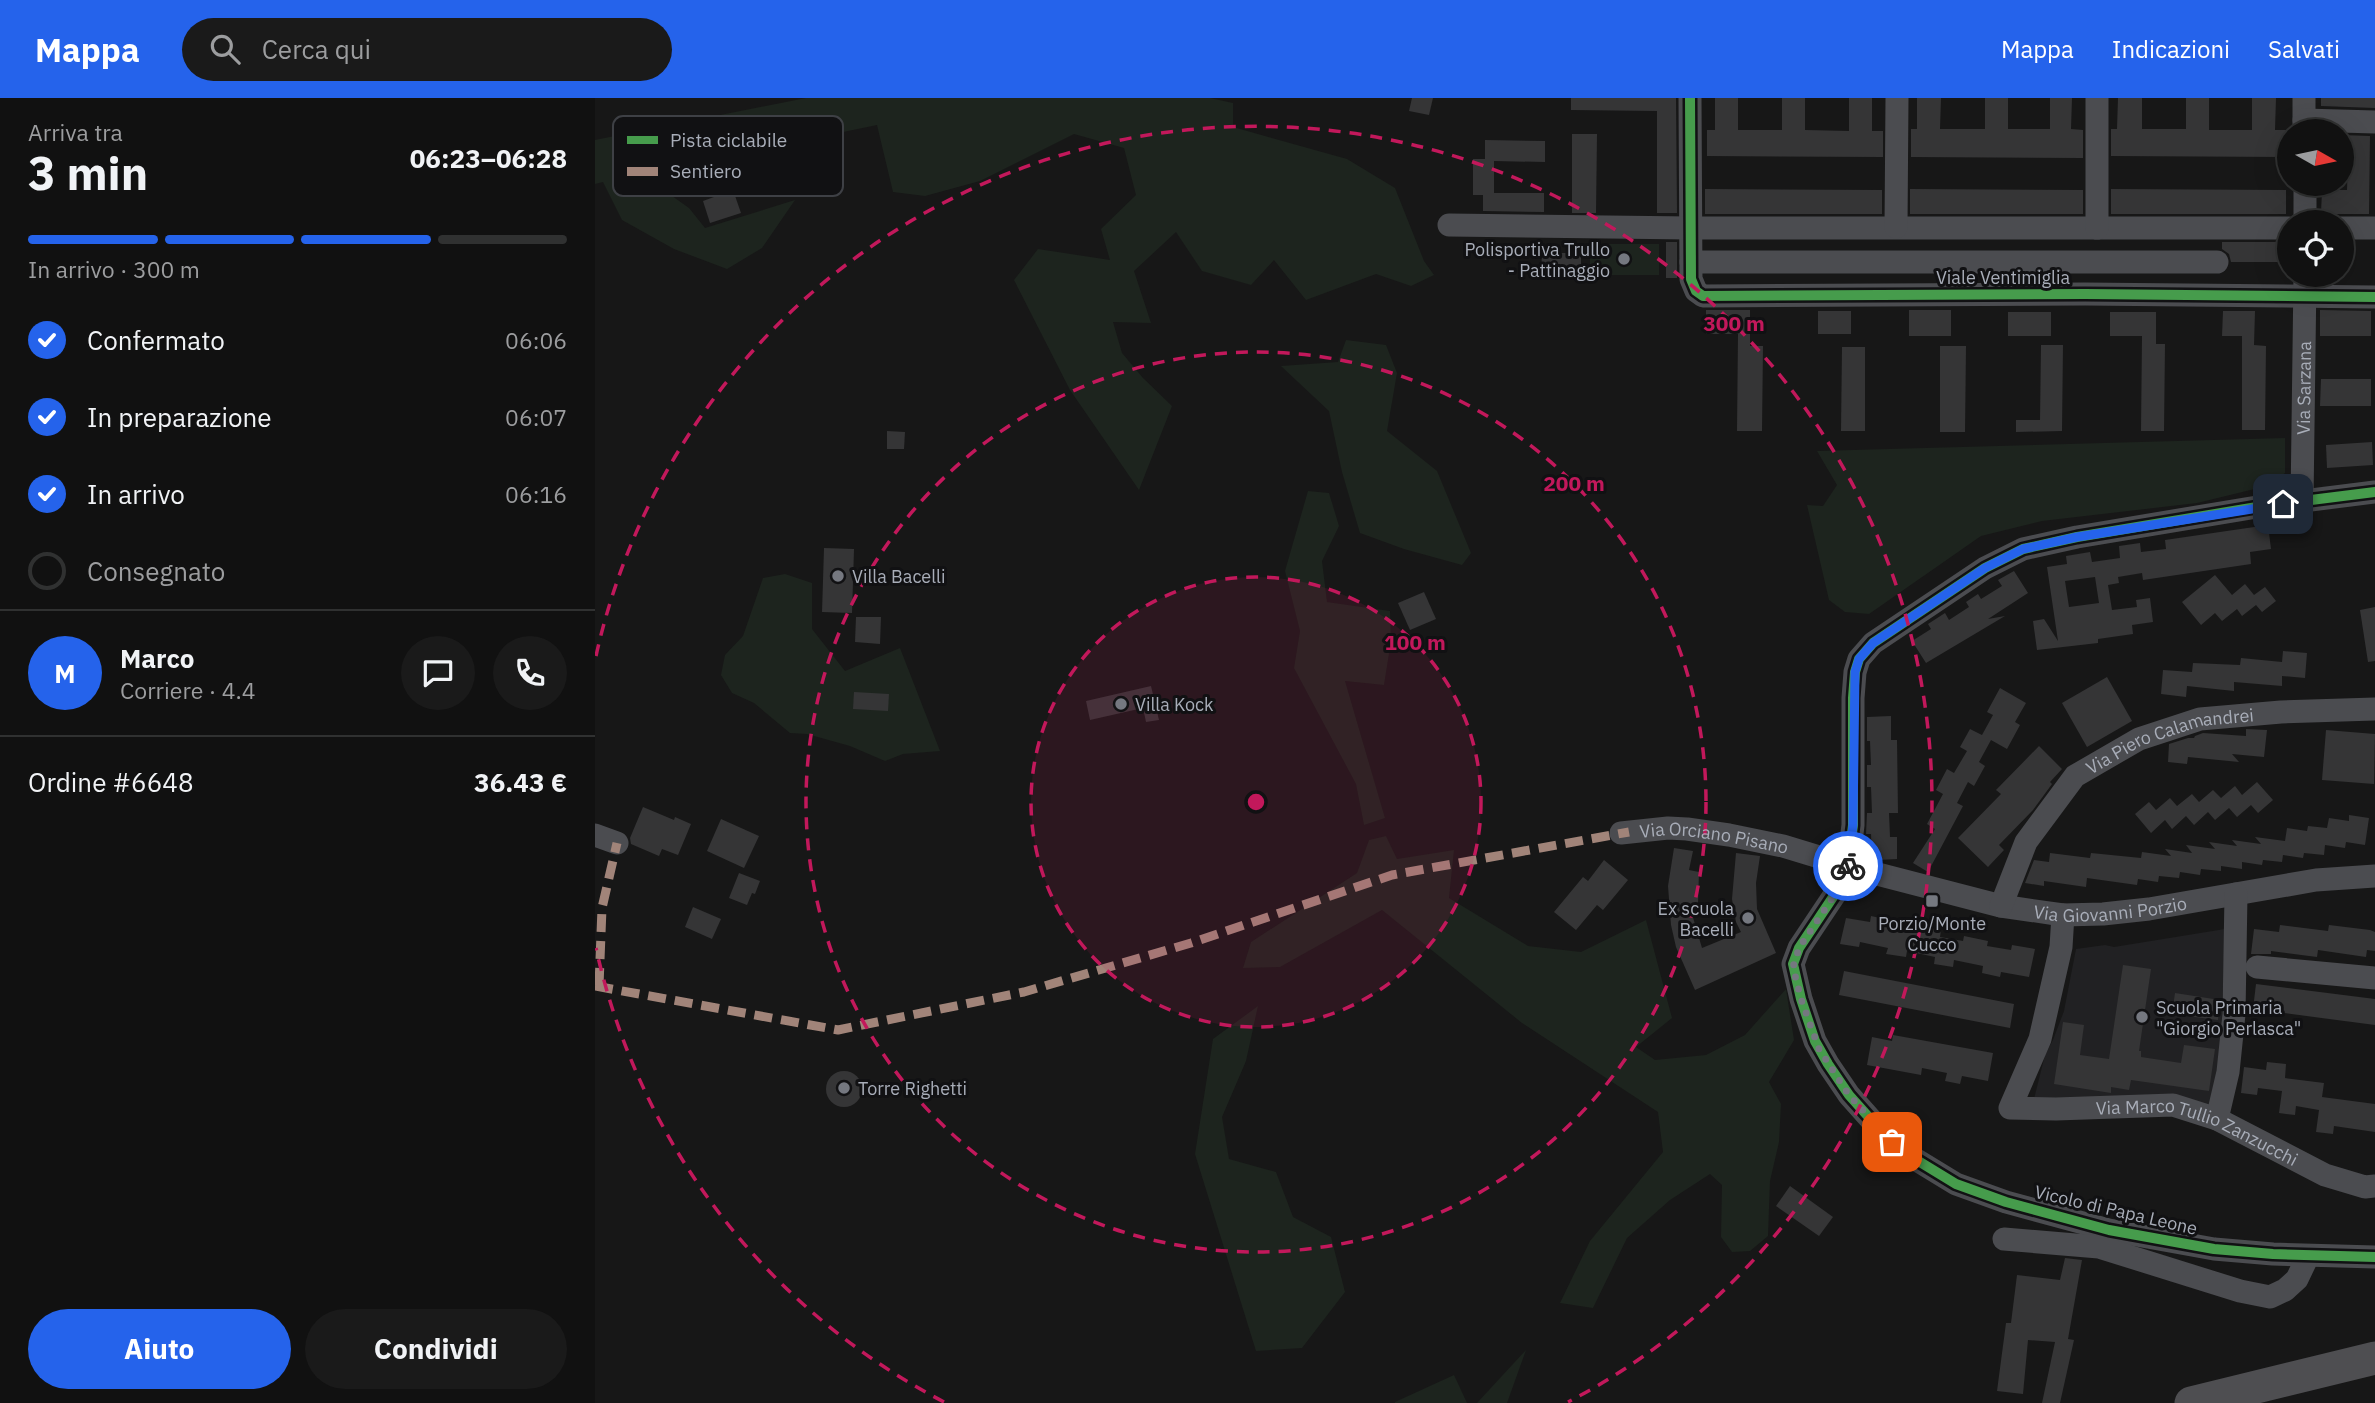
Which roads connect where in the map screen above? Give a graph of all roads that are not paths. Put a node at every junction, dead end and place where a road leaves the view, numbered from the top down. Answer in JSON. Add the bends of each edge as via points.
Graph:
{"nodes":[{"id":1,"x":1690,"y":98,"type":"edge"},
{"id":2,"x":1897,"y":98,"type":"edge"},
{"id":3,"x":2097,"y":98,"type":"edge"},
{"id":4,"x":2304,"y":116,"type":"edge"},
{"id":5,"x":2375,"y":122,"type":"edge"},
{"id":6,"x":1448,"y":225,"type":"dead end"},
{"id":7,"x":1691,"y":228,"type":"junction"},
{"id":8,"x":1896,"y":228,"type":"junction"},
{"id":9,"x":2097,"y":228,"type":"junction"},
{"id":10,"x":2193,"y":228,"type":"junction"},
{"id":11,"x":2277,"y":228,"type":"edge"},
{"id":12,"x":2354,"y":228,"type":"edge"},
{"id":13,"x":2375,"y":228,"type":"edge"},
{"id":14,"x":1691,"y":261,"type":"junction"},
{"id":15,"x":2084,"y":262,"type":"junction"},
{"id":16,"x":2193,"y":262,"type":"junction"},
{"id":17,"x":2217,"y":262,"type":"dead end"},
{"id":18,"x":2278,"y":287,"type":"edge"},
{"id":19,"x":2305,"y":287,"type":"edge"},
{"id":20,"x":2311,"y":287,"type":"edge"},
{"id":21,"x":2085,"y":294,"type":"junction"},
{"id":22,"x":2375,"y":297,"type":"edge"},
{"id":23,"x":2375,"y":492,"type":"edge"},
{"id":24,"x":2302,"y":502,"type":"junction"},
{"id":25,"x":2375,"y":709,"type":"edge"},
{"id":26,"x":1621,"y":833,"type":"dead end"},
{"id":27,"x":595,"y":835,"type":"edge"},
{"id":28,"x":617,"y":843,"type":"dead end"},
{"id":29,"x":1848,"y":866,"type":"junction"},
{"id":30,"x":2375,"y":876,"type":"edge"},
{"id":31,"x":2236,"y":894,"type":"junction"},
{"id":32,"x":2001,"y":906,"type":"junction"},
{"id":33,"x":2063,"y":915,"type":"junction"},
{"id":34,"x":2257,"y":967,"type":"dead end"},
{"id":35,"x":2375,"y":978,"type":"edge"},
{"id":36,"x":2217,"y":1119,"type":"junction"},
{"id":37,"x":2375,"y":1186,"type":"edge"},
{"id":38,"x":2004,"y":1239,"type":"dead end"},
{"id":39,"x":2308,"y":1256,"type":"junction"},
{"id":40,"x":2375,"y":1258,"type":"edge"},
{"id":41,"x":2375,"y":1358,"type":"edge"},
{"id":42,"x":2191,"y":1403,"type":"edge"}],
"edges":[{"from":1,"to":7,"type":"street","name":"Viale Ventimiglia"},
{"from":2,"to":8,"type":"street"},
{"from":3,"to":9,"type":"street"},
{"from":4,"to":5,"type":"street"},
{"from":6,"to":7,"type":"street"},
{"from":7,"to":8,"type":"street"},
{"from":7,"to":14,"type":"street","name":"Viale Ventimiglia"},
{"from":8,"to":9,"type":"street"},
{"from":9,"to":10,"type":"street"},
{"from":10,"to":11,"type":"street"},
{"from":10,"to":16,"type":"street"},
{"from":12,"to":13,"type":"street"},
{"from":14,"to":15,"type":"street"},
{"from":14,"to":21,"type":"street","name":"Viale Ventimiglia","via":[[1692,284],[1703,296]]},
{"from":15,"to":16,"type":"street"},
{"from":15,"to":21,"type":"street"},
{"from":16,"to":17,"type":"street"},
{"from":18,"to":21,"type":"street","name":"Viale Ventimiglia"},
{"from":19,"to":24,"type":"street","name":"Via Sarzana"},
{"from":20,"to":22,"type":"street","name":"Viale Ventimiglia"},
{"from":23,"to":24,"type":"street","name":"Vicolo di Papa Leone"},
{"from":24,"to":29,"type":"street","name":"Vicolo di Papa Leone","via":[[2023,549],[1985,568],[1873,643],[1855,672],[1853,825]]},
{"from":25,"to":32,"type":"street","name":"Via Piero Calamandrei","via":[[2200,719],[2139,739],[2075,776],[2026,842]]},
{"from":26,"to":29,"type":"street","name":"Via Orciano Pisano","via":[[1687,829],[1783,846]]},
{"from":27,"to":28,"type":"street"},
{"from":29,"to":32,"type":"street","name":"Via Giovanni Porzio"},
{"from":29,"to":39,"type":"street","name":"Vicolo di Papa Leone","via":[[1839,888],[1799,948],[1793,967],[1819,1049],[1849,1095],[1892,1142],[1956,1184],[2047,1215],[2150,1239]]},
{"from":30,"to":31,"type":"street","name":"Via Giovanni Porzio","via":[[2316,880]]},
{"from":31,"to":33,"type":"street","name":"Via Giovanni Porzio","via":[[2148,909]]},
{"from":31,"to":36,"type":"street","via":[[2234,1014]]},
{"from":32,"to":33,"type":"street","name":"Via Giovanni Porzio"},
{"from":33,"to":36,"type":"street","name":"Via Marco Tullio Zanzucchi","via":[[2061,947],[2040,1039],[2010,1108],[2173,1105]]},
{"from":34,"to":35,"type":"street"},
{"from":36,"to":37,"type":"street","name":"Via Marco Tullio Zanzucchi","via":[[2325,1175]]},
{"from":38,"to":39,"type":"street","via":[[2099,1247],[2270,1297],[2297,1279]]},
{"from":39,"to":40,"type":"street","name":"Vicolo di Papa Leone"},
{"from":41,"to":42,"type":"highway"}]}
